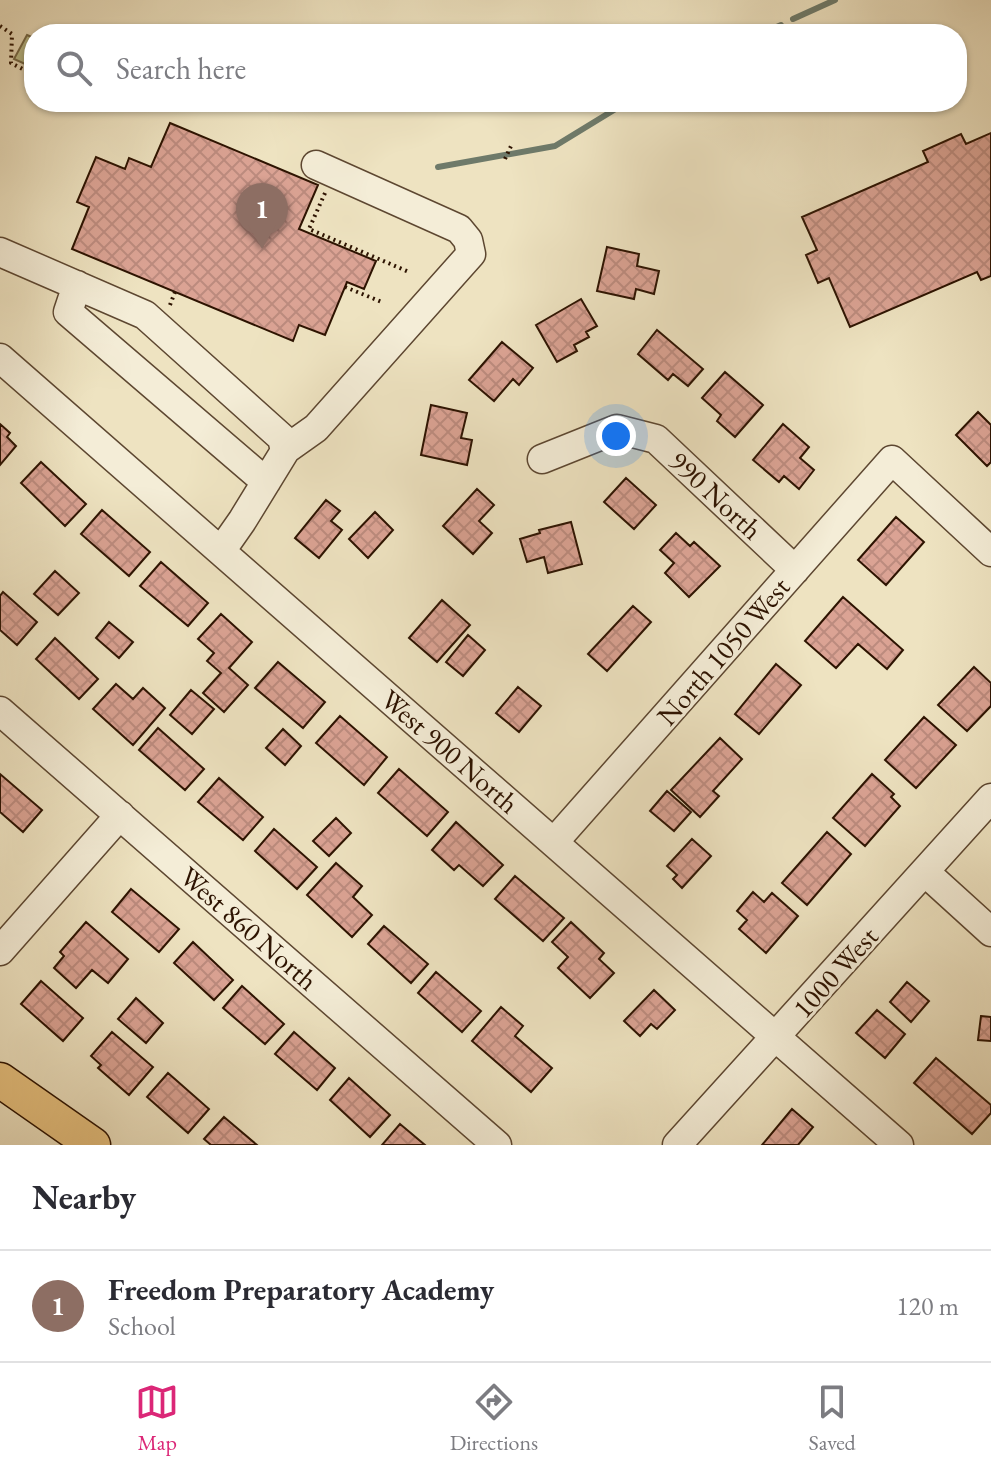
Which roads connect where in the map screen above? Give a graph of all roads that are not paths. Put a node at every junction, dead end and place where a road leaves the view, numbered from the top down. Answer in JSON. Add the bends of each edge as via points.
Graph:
{"nodes":[{"id":1,"x":321,"y":178,"type":"road end"},
{"id":2,"x":0,"y":252,"type":"edge"},
{"id":3,"x":77,"y":285,"type":"junction"},
{"id":4,"x":0,"y":358,"type":"edge"},
{"id":5,"x":285,"y":450,"type":"junction"},
{"id":6,"x":542,"y":459,"type":"dead end"},
{"id":7,"x":266,"y":482,"type":"junction"},
{"id":8,"x":221,"y":551,"type":"junction"},
{"id":9,"x":991,"y":552,"type":"edge"},
{"id":10,"x":795,"y":570,"type":"junction"},
{"id":11,"x":0,"y":711,"type":"edge"},
{"id":12,"x":991,"y":798,"type":"edge"},
{"id":13,"x":120,"y":815,"type":"junction"},
{"id":14,"x":554,"y":842,"type":"junction"},
{"id":15,"x":925,"y":872,"type":"junction"},
{"id":16,"x":991,"y":932,"type":"edge"},
{"id":17,"x":0,"y":951,"type":"edge"},
{"id":18,"x":777,"y":1037,"type":"junction"},
{"id":19,"x":0,"y":1080,"type":"edge"},
{"id":20,"x":93,"y":1145,"type":"edge"},
{"id":21,"x":497,"y":1145,"type":"edge"},
{"id":22,"x":677,"y":1145,"type":"edge"},
{"id":23,"x":899,"y":1145,"type":"edge"}],
"edges":[{"from":1,"to":5,"type":"street","via":[[459,229],[471,254],[316,428]]},
{"from":2,"to":3,"type":"street"},
{"from":3,"to":5,"type":"street","via":[[145,315],[282,438]]},
{"from":3,"to":7,"type":"street","via":[[68,312]]},
{"from":4,"to":8,"type":"street","name":"West 900 North"},
{"from":5,"to":7,"type":"street"},
{"from":6,"to":10,"type":"street","name":"990 North","via":[[617,429],[656,439]]},
{"from":7,"to":8,"type":"street"},
{"from":8,"to":14,"type":"street","name":"West 900 North"},
{"from":9,"to":10,"type":"street","name":"North 1050 West","via":[[892,460]]},
{"from":10,"to":14,"type":"street","name":"North 1050 West"},
{"from":11,"to":13,"type":"street","name":"West 860 North"},
{"from":12,"to":15,"type":"street","name":"1000 West"},
{"from":13,"to":17,"type":"street"},
{"from":13,"to":21,"type":"street","name":"West 860 North"},
{"from":14,"to":18,"type":"street","name":"West 900 North"},
{"from":15,"to":16,"type":"street"},
{"from":15,"to":18,"type":"street","name":"1000 West"},
{"from":18,"to":22,"type":"street","name":"1000 West"},
{"from":18,"to":23,"type":"street","name":"West 900 North"},
{"from":19,"to":20,"type":"main road"}]}
